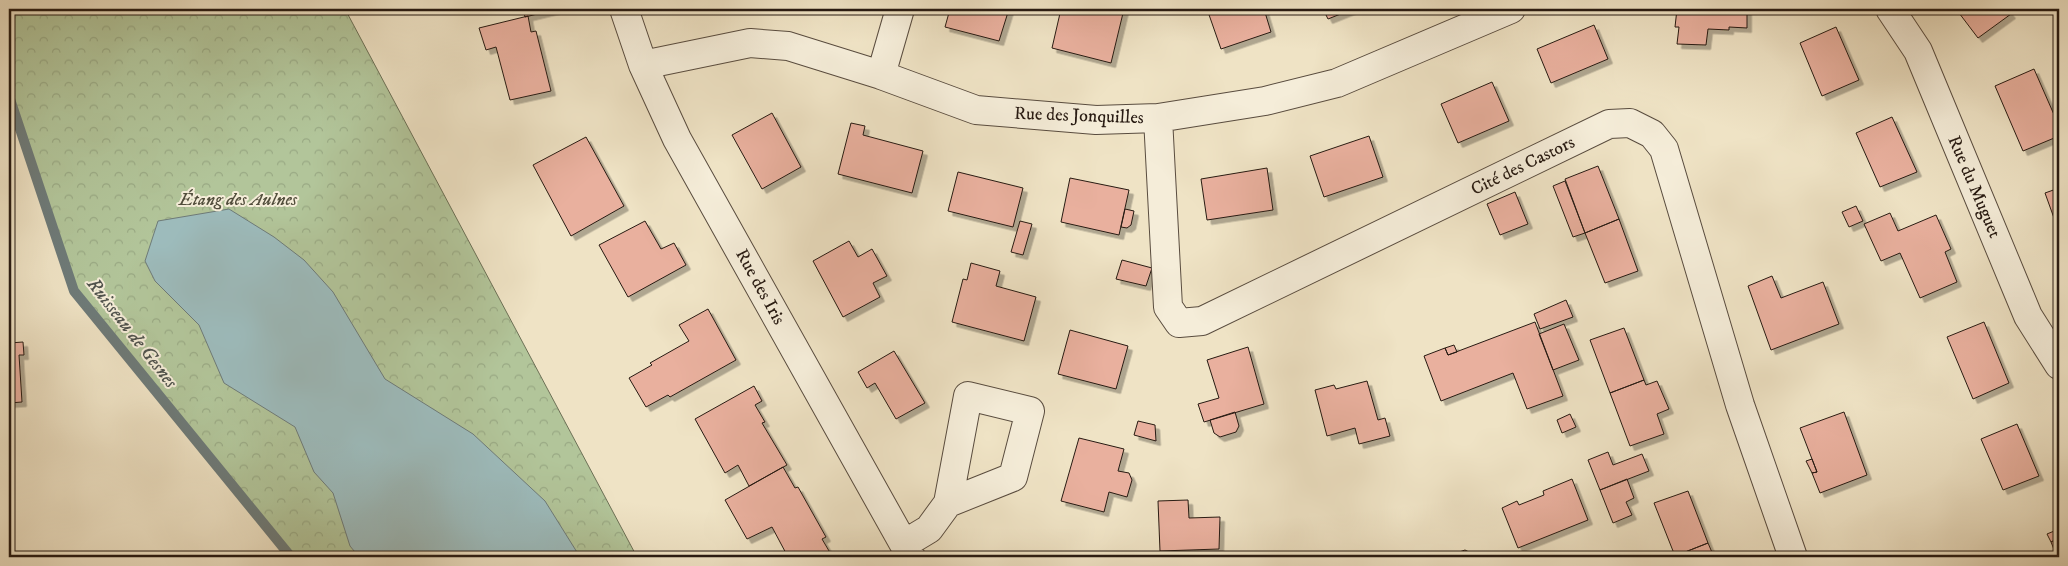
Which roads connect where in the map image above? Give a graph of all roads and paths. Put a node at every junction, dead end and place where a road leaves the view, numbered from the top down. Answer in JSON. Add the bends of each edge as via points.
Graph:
{"nodes":[{"id":1,"x":624,"y":9,"type":"edge"},
{"id":2,"x":900,"y":9,"type":"edge"},
{"id":3,"x":1511,"y":9,"type":"edge"},
{"id":4,"x":1890,"y":9,"type":"edge"},
{"id":5,"x":643,"y":65,"type":"junction"},
{"id":6,"x":882,"y":75,"type":"junction"},
{"id":7,"x":1158,"y":118,"type":"junction"},
{"id":8,"x":2059,"y":365,"type":"edge"},
{"id":9,"x":948,"y":503,"type":"dead end"},
{"id":10,"x":908,"y":550,"type":"edge"},
{"id":11,"x":1793,"y":557,"type":"edge"}],
"edges":[{"from":1,"to":5,"type":"street","name":"Rue des Iris"},
{"from":2,"to":6,"type":"street"},
{"from":3,"to":7,"type":"street","name":"Rue des Jonquilles","via":[[1337,82],[1265,101]]},
{"from":4,"to":8,"type":"street","name":"Rue du Muguet","via":[[1918,52],[2028,316]]},
{"from":5,"to":6,"type":"street","name":"Rue des Jonquilles","via":[[750,43],[788,46]]},
{"from":5,"to":10,"type":"street","name":"Rue des Iris","via":[[677,139]]},
{"from":6,"to":7,"type":"street","name":"Rue des Jonquilles","via":[[976,110],[1096,120]]},
{"from":7,"to":11,"type":"street","name":"Cité des Castors","via":[[1168,307],[1179,323],[1202,321],[1609,124],[1630,123],[1652,134],[1664,149],[1740,404]]},
{"from":9,"to":10,"type":"street"}]}
